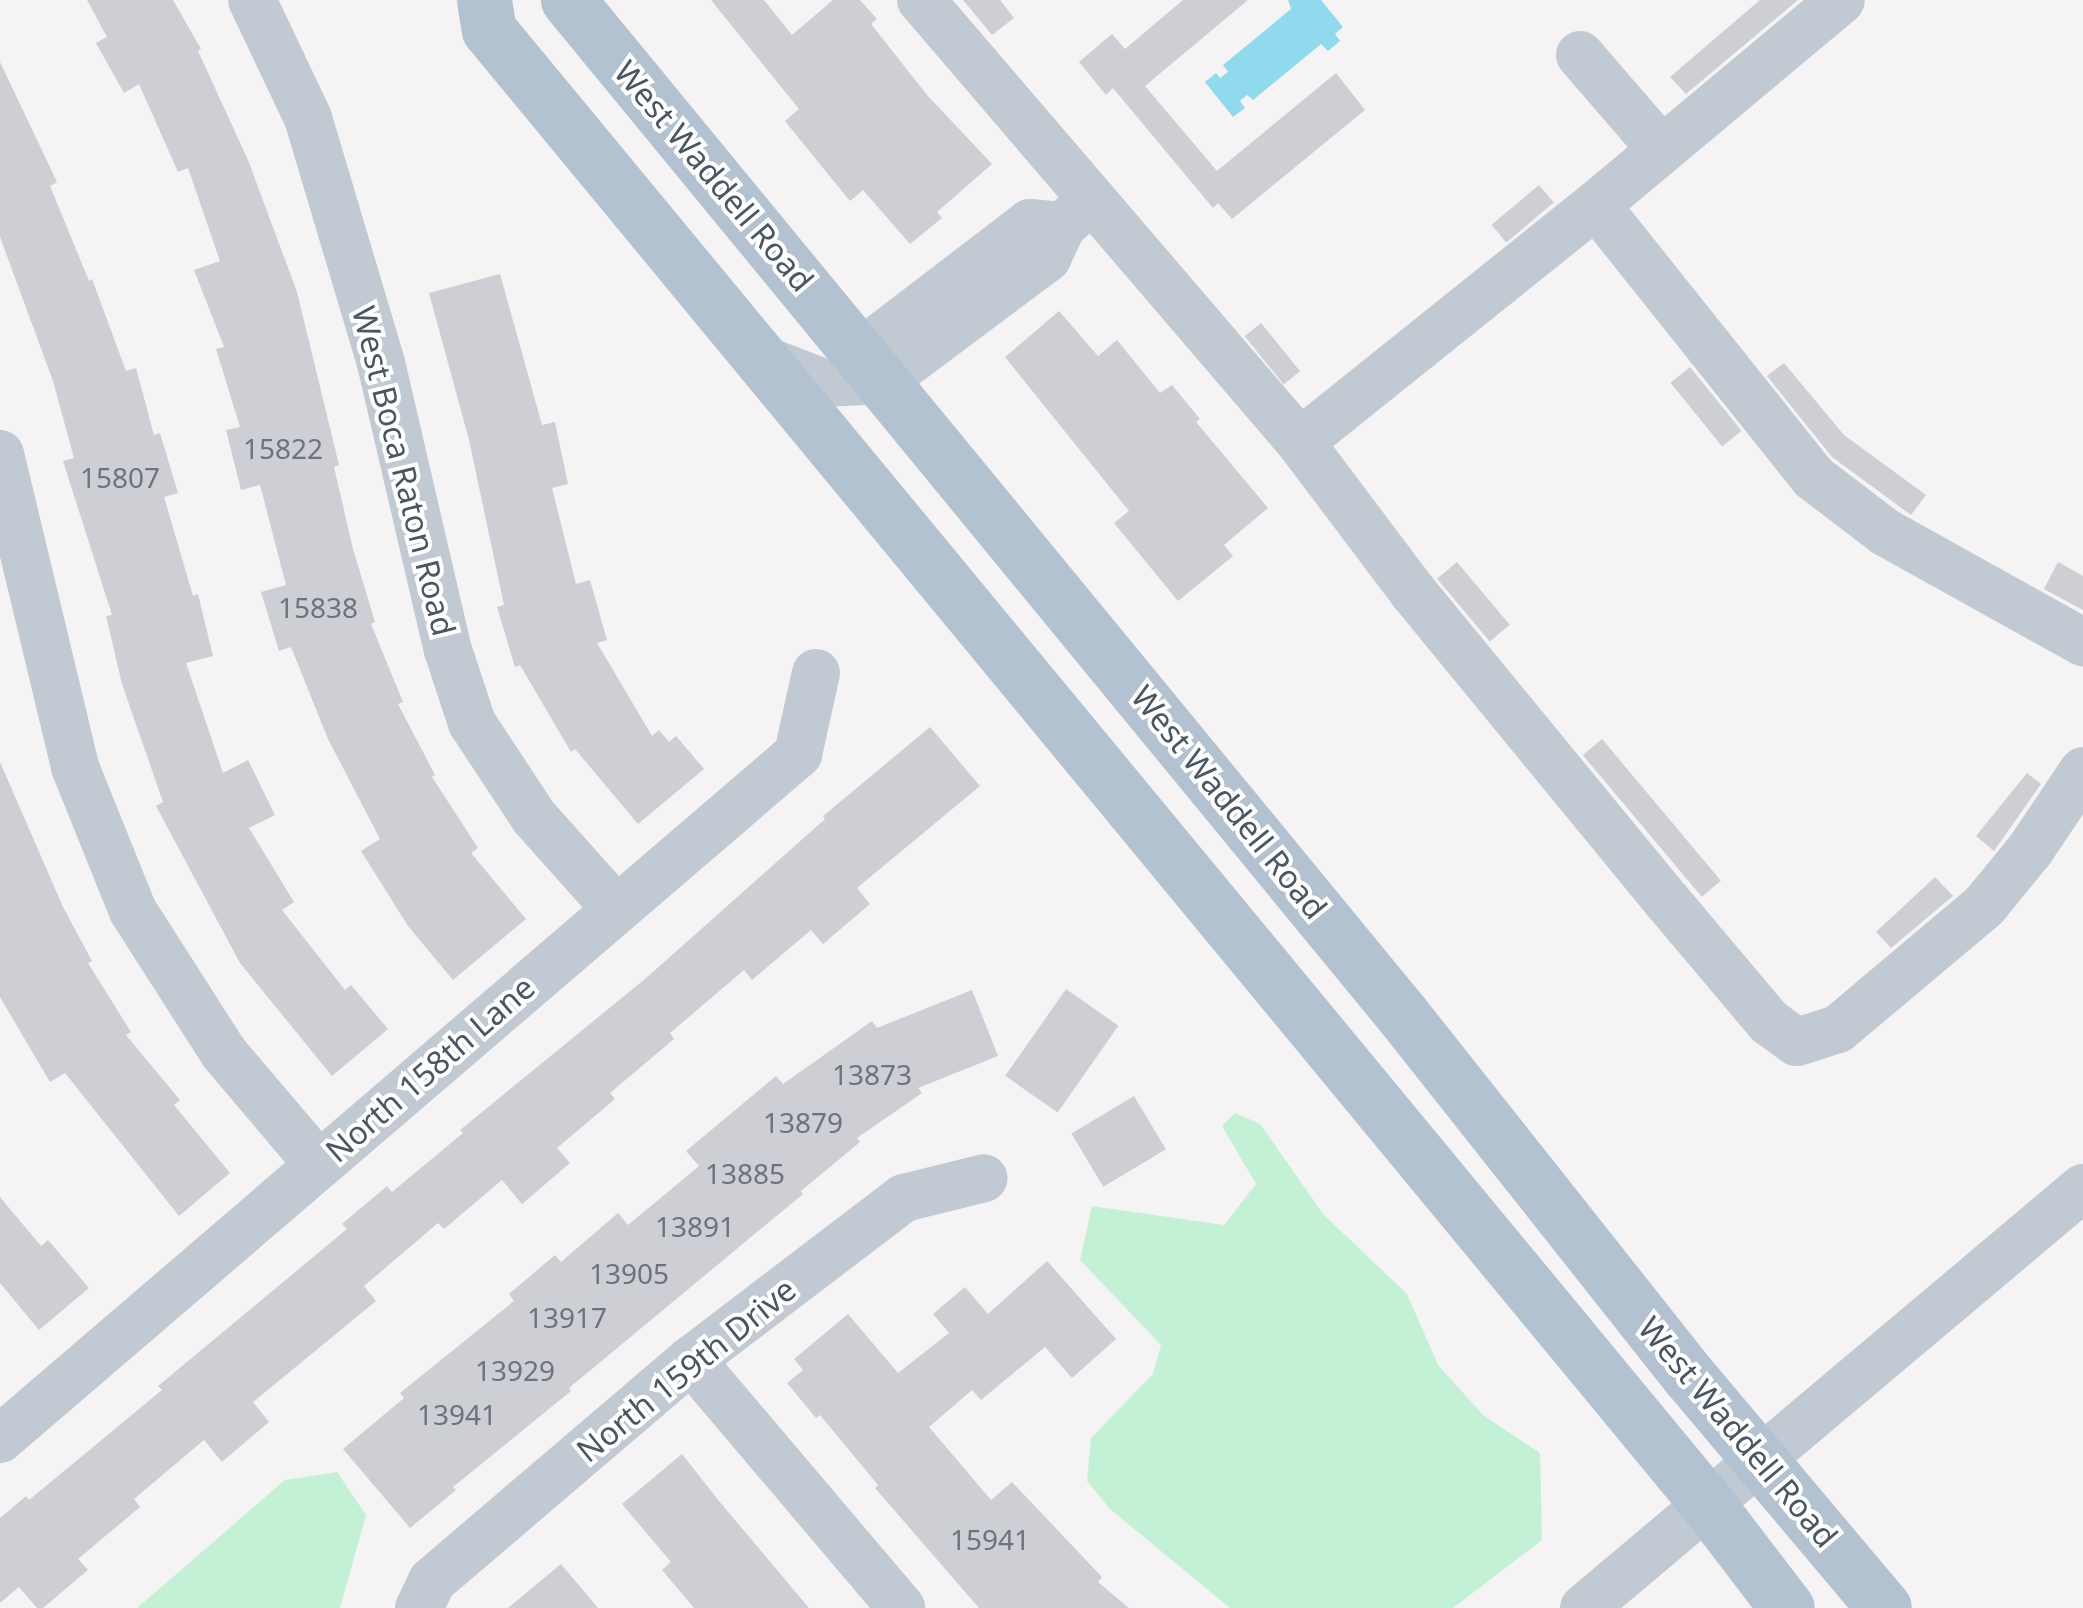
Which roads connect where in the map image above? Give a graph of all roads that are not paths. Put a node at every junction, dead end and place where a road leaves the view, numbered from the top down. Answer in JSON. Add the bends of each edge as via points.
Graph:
{"nodes":[{"id":1,"x":252,"y":0,"type":"edge"},
{"id":2,"x":484,"y":0,"type":"edge"},
{"id":3,"x":568,"y":0,"type":"edge"},
{"id":4,"x":921,"y":0,"type":"edge"},
{"id":5,"x":1841,"y":0,"type":"edge"},
{"id":6,"x":1580,"y":55,"type":"dead end"},
{"id":7,"x":1662,"y":150,"type":"junction"},
{"id":8,"x":1596,"y":205,"type":"junction"},
{"id":9,"x":1077,"y":213,"type":"junction"},
{"id":10,"x":764,"y":360,"type":"junction"},
{"id":11,"x":872,"y":367,"type":"junction"},
{"id":12,"x":1300,"y":442,"type":"junction"},
{"id":13,"x":0,"y":454,"type":"edge"},
{"id":14,"x":2083,"y":642,"type":"edge"},
{"id":15,"x":816,"y":674,"type":"dead end"},
{"id":16,"x":2083,"y":771,"type":"edge"},
{"id":17,"x":616,"y":909,"type":"junction"},
{"id":18,"x":318,"y":1165,"type":"junction"},
{"id":19,"x":984,"y":1178,"type":"dead end"},
{"id":20,"x":2083,"y":1188,"type":"edge"},
{"id":21,"x":691,"y":1360,"type":"junction"},
{"id":22,"x":4,"y":1427,"type":"edge"},
{"id":23,"x":1762,"y":1460,"type":"junction"},
{"id":24,"x":1709,"y":1506,"type":"junction"},
{"id":25,"x":419,"y":1608,"type":"edge"},
{"id":26,"x":901,"y":1608,"type":"edge"},
{"id":27,"x":1584,"y":1608,"type":"edge"},
{"id":28,"x":1787,"y":1608,"type":"edge"},
{"id":29,"x":1884,"y":1608,"type":"edge"}],
"edges":[{"from":1,"to":17,"type":"street","name":"West Boca Raton Road","via":[[308,118],[381,362],[448,650],[472,723],[534,818]]},
{"from":2,"to":10,"type":"main road","via":[[490,30]]},
{"from":3,"to":11,"type":"main road","name":"West Waddell Road"},
{"from":4,"to":9,"type":"street"},
{"from":5,"to":7,"type":"street"},
{"from":6,"to":7,"type":"street"},
{"from":7,"to":8,"type":"street"},
{"from":8,"to":12,"type":"street"},
{"from":8,"to":14,"type":"street","via":[[1813,477],[1885,532]]},
{"from":9,"to":11,"type":"street","via":[[1046,258]]},
{"from":9,"to":12,"type":"street"},
{"from":10,"to":11,"type":"street","via":[[824,383]]},
{"from":10,"to":24,"type":"main road"},
{"from":11,"to":23,"type":"main road","name":"West Waddell Road"},
{"from":12,"to":16,"type":"street","via":[[1413,592],[1667,901],[1769,1022],[1798,1042],[1838,1028],[1985,905]]},
{"from":13,"to":18,"type":"street","via":[[75,767],[133,911],[222,1052]]},
{"from":15,"to":17,"type":"street","name":"North 158th Lane","via":[[798,754]]},
{"from":17,"to":18,"type":"street","name":"North 158th Lane"},
{"from":18,"to":22,"type":"street","name":"North 158th Lane"},
{"from":19,"to":21,"type":"street","name":"North 159th Drive","via":[[904,1198]]},
{"from":20,"to":23,"type":"street"},
{"from":21,"to":25,"type":"street","name":"North 159th Drive","via":[[432,1582]]},
{"from":21,"to":26,"type":"street"},
{"from":23,"to":24,"type":"street"},
{"from":23,"to":29,"type":"main road","name":"West Waddell Road"},
{"from":24,"to":27,"type":"street"},
{"from":24,"to":28,"type":"main road"}]}
